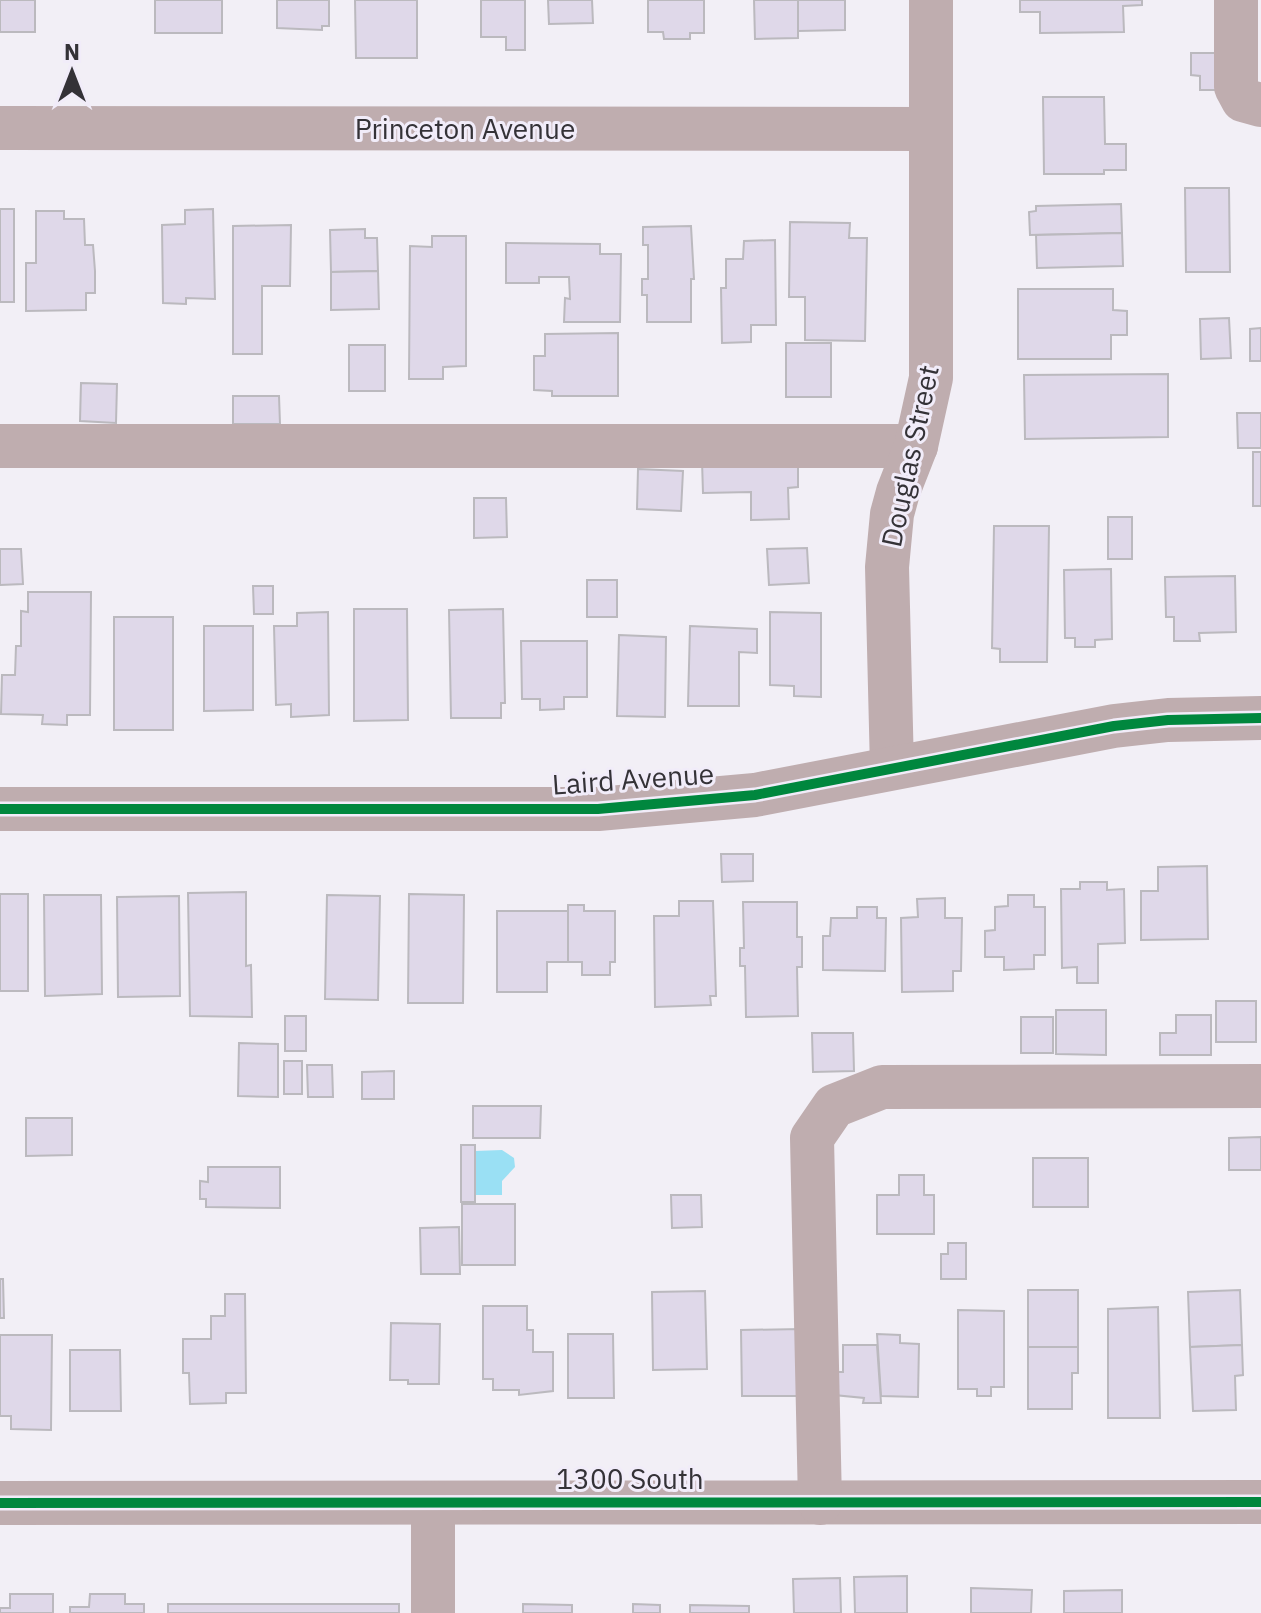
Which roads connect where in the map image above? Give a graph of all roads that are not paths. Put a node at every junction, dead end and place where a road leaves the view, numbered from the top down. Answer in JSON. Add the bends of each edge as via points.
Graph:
{"nodes":[{"id":1,"x":931,"y":0,"type":"edge"},
{"id":2,"x":1236,"y":0,"type":"edge"},
{"id":3,"x":1261,"y":105,"type":"edge"},
{"id":4,"x":0,"y":128,"type":"edge"},
{"id":5,"x":931,"y":129,"type":"junction"},
{"id":6,"x":0,"y":446,"type":"edge"},
{"id":7,"x":916,"y":446,"type":"junction"},
{"id":8,"x":1261,"y":718,"type":"edge"},
{"id":9,"x":892,"y":768,"type":"junction"},
{"id":10,"x":0,"y":809,"type":"edge"},
{"id":11,"x":1261,"y":1086,"type":"edge"},
{"id":12,"x":1261,"y":1502,"type":"edge"},
{"id":13,"x":0,"y":1503,"type":"edge"},
{"id":14,"x":433,"y":1503,"type":"junction"},
{"id":15,"x":820,"y":1503,"type":"junction"},
{"id":16,"x":433,"y":1613,"type":"edge"}],
"edges":[{"from":1,"to":5,"type":"street","name":"Douglas Street"},
{"from":2,"to":3,"type":"street","via":[[1236,87],[1243,100]]},
{"from":4,"to":5,"type":"street","name":"Princeton Avenue"},
{"from":5,"to":7,"type":"street","name":"Douglas Street","via":[[932,357]]},
{"from":6,"to":7,"type":"street"},
{"from":7,"to":9,"type":"street","name":"Douglas Street","via":[[898,492],[889,539]]},
{"from":8,"to":9,"type":"street","name":"Laird Avenue","via":[[1100,727]]},
{"from":9,"to":10,"type":"street","name":"Laird Avenue","via":[[755,795],[598,809]]},
{"from":11,"to":15,"type":"street","via":[[882,1087],[834,1106],[812,1138]]},
{"from":12,"to":15,"type":"street","name":"1300 South"},
{"from":13,"to":14,"type":"street","name":"1300 South"},
{"from":14,"to":15,"type":"street","name":"1300 South"},
{"from":14,"to":16,"type":"street"}]}
